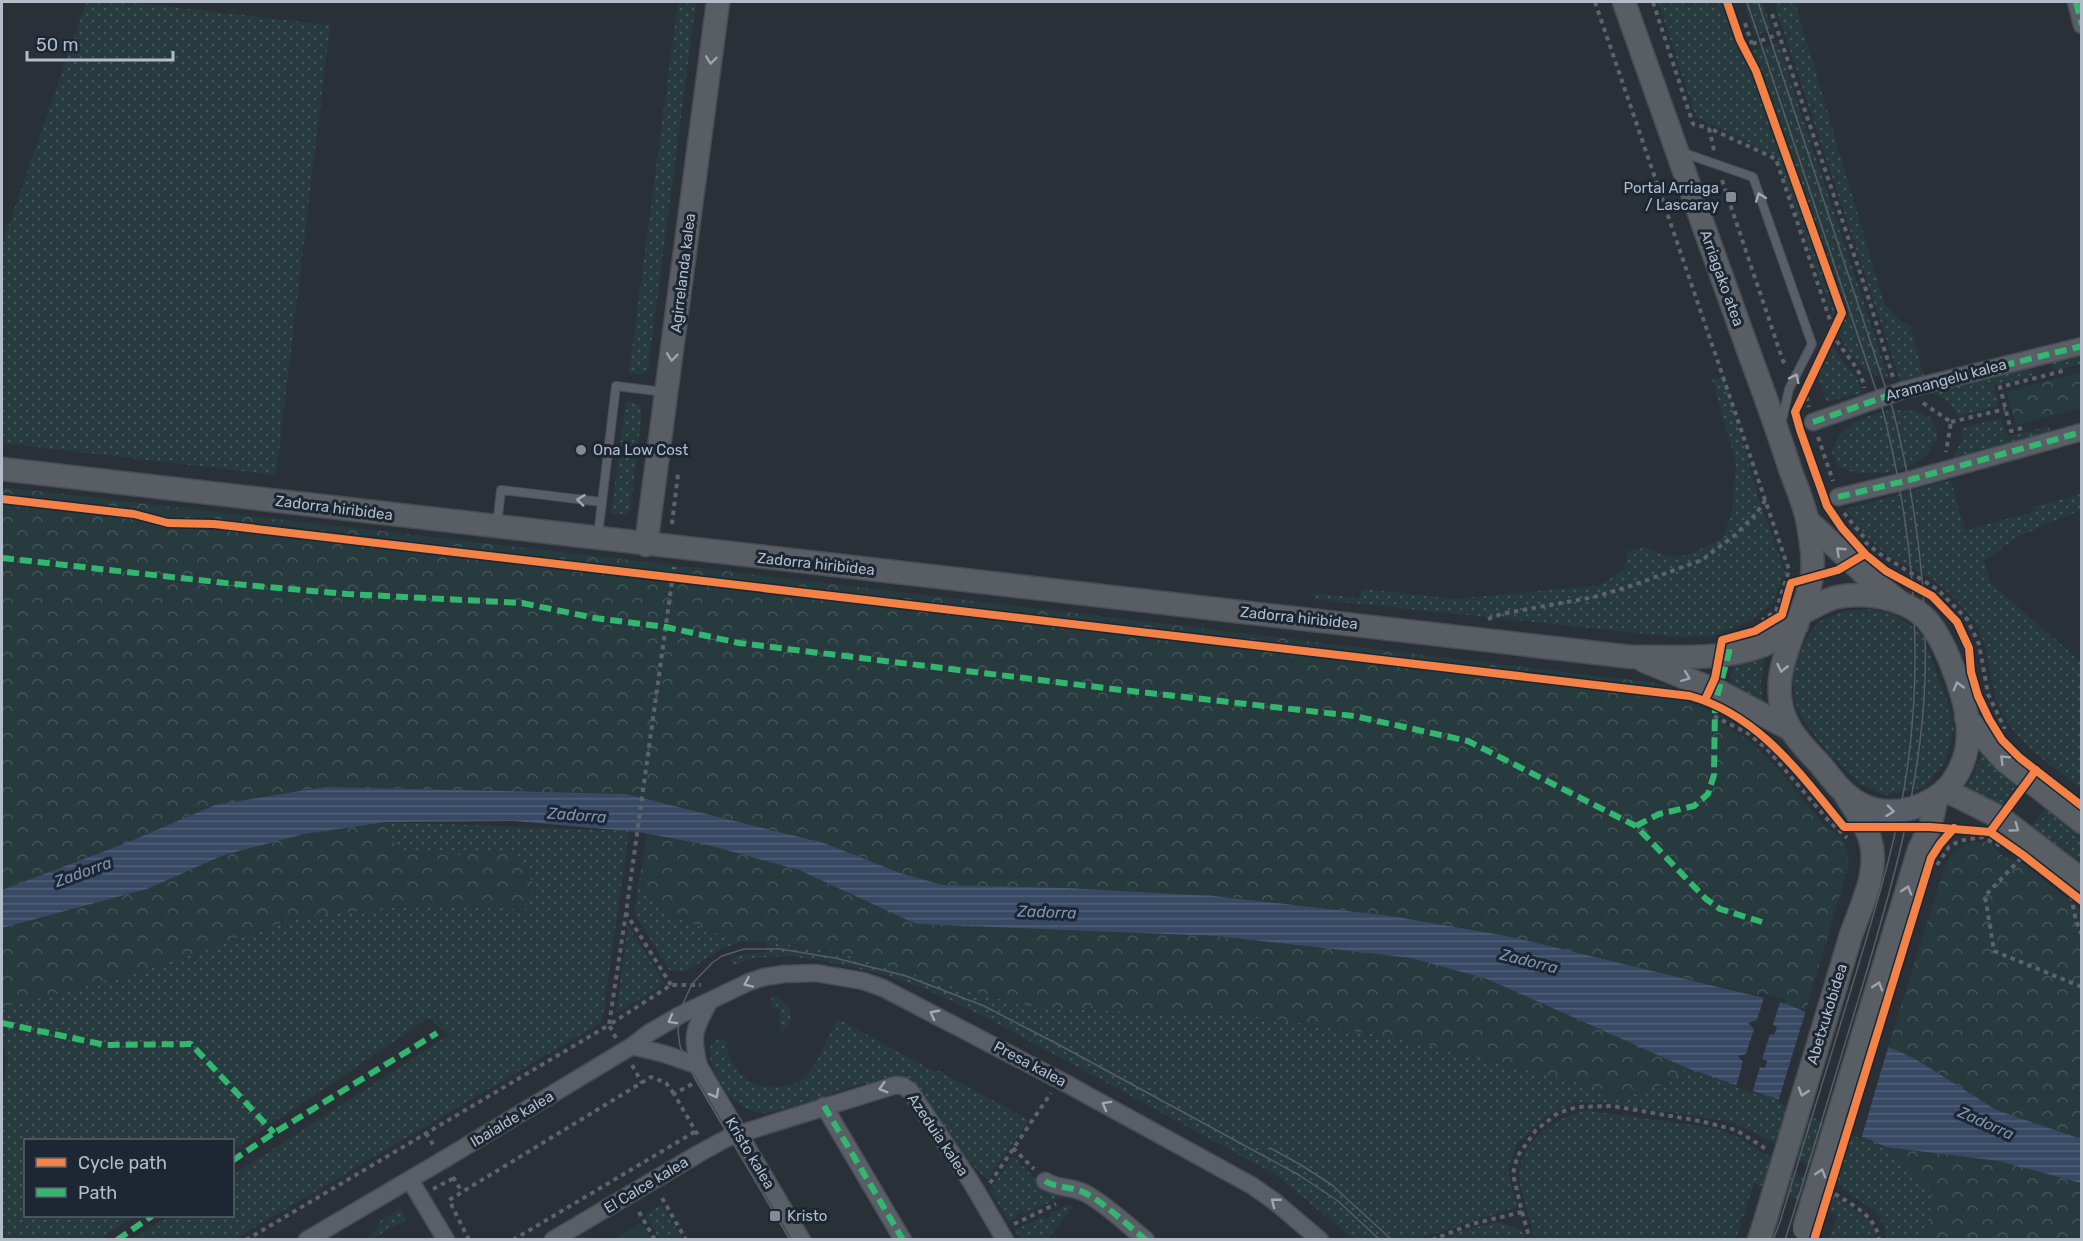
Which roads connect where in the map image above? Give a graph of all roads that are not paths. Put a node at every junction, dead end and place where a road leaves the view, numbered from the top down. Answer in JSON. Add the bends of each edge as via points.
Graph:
{"nodes":[{"id":1,"x":718,"y":2,"type":"edge"},
{"id":2,"x":1624,"y":2,"type":"edge"},
{"id":3,"x":2076,"y":2,"type":"edge"},
{"id":4,"x":2082,"y":25,"type":"edge"},
{"id":5,"x":1676,"y":150,"type":"junction"},
{"id":6,"x":2082,"y":346,"type":"edge"},
{"id":7,"x":667,"y":393,"type":"junction"},
{"id":8,"x":1813,"y":422,"type":"road end"},
{"id":9,"x":2082,"y":432,"type":"edge"},
{"id":10,"x":1779,"y":434,"type":"junction"},
{"id":11,"x":2,"y":469,"type":"edge"},
{"id":12,"x":1838,"y":497,"type":"road end"},
{"id":13,"x":602,"y":502,"type":"junction"},
{"id":14,"x":1808,"y":521,"type":"junction"},
{"id":15,"x":497,"y":527,"type":"junction"},
{"id":16,"x":598,"y":539,"type":"junction"},
{"id":17,"x":646,"y":545,"type":"junction"},
{"id":18,"x":1900,"y":603,"type":"junction"},
{"id":19,"x":1800,"y":619,"type":"junction"},
{"id":20,"x":1632,"y":657,"type":"junction"},
{"id":21,"x":1966,"y":718,"type":"junction"},
{"id":22,"x":1790,"y":729,"type":"junction"},
{"id":23,"x":1844,"y":793,"type":"junction"},
{"id":24,"x":1941,"y":793,"type":"junction"},
{"id":25,"x":2082,"y":822,"type":"edge"},
{"id":26,"x":2072,"y":886,"type":"edge"},
{"id":27,"x":712,"y":1000,"type":"junction"},
{"id":28,"x":632,"y":1046,"type":"junction"},
{"id":29,"x":699,"y":1066,"type":"junction"},
{"id":30,"x":824,"y":1106,"type":"junction"},
{"id":31,"x":740,"y":1133,"type":"junction"},
{"id":32,"x":410,"y":1179,"type":"junction"},
{"id":33,"x":1045,"y":1181,"type":"road end"},
{"id":34,"x":1762,"y":1229,"type":"edge"},
{"id":35,"x":1005,"y":1234,"type":"edge"},
{"id":36,"x":1802,"y":1234,"type":"edge"},
{"id":37,"x":307,"y":1239,"type":"edge"},
{"id":38,"x":446,"y":1239,"type":"edge"},
{"id":39,"x":553,"y":1239,"type":"edge"},
{"id":40,"x":802,"y":1239,"type":"edge"},
{"id":41,"x":903,"y":1239,"type":"edge"},
{"id":42,"x":1146,"y":1239,"type":"edge"},
{"id":43,"x":1320,"y":1239,"type":"edge"}],
"edges":[{"from":1,"to":7,"type":"main road","name":"Agirrelanda kalea","one_way":true},
{"from":2,"to":5,"type":"main road","name":"Arriagako atea"},
{"from":3,"to":4,"type":"street"},
{"from":5,"to":10,"type":"main road","name":"Arriagako atea"},
{"from":10,"to":5,"type":"lane","one_way":true,"via":[[1789,390],[1812,344],[1757,188],[1753,177]]},
{"from":6,"to":8,"type":"street","name":"Aramangelu kalea","via":[[1904,390]]},
{"from":7,"to":13,"type":"lane","via":[[616,386]]},
{"from":7,"to":17,"type":"main road","name":"Agirrelanda kalea"},
{"from":9,"to":12,"type":"street"},
{"from":10,"to":14,"type":"main road","name":"Arriagako atea"},
{"from":11,"to":15,"type":"main road","name":"Zadorra hiribidea"},
{"from":13,"to":15,"type":"lane","one_way":true,"via":[[501,490]]},
{"from":13,"to":16,"type":"lane"},
{"from":18,"to":14,"type":"main road","name":"Arriagako atea","one_way":true,"via":[[1855,554]]},
{"from":14,"to":19,"type":"main road","name":"Arriagako atea","via":[[1812,577]]},
{"from":15,"to":16,"type":"main road","name":"Zadorra hiribidea"},
{"from":16,"to":17,"type":"main road","name":"Zadorra hiribidea"},
{"from":17,"to":20,"type":"main road","name":"Zadorra hiribidea"},
{"from":18,"to":19,"type":"main road","name":"Zadorra hiribidea","via":[[1881,597],[1836,597]]},
{"from":21,"to":18,"type":"main road","name":"Zadorra hiribidea","one_way":true,"via":[[1950,657],[1925,618]]},
{"from":19,"to":20,"type":"main road","name":"Zadorra hiribidea","via":[[1760,646],[1743,650],[1699,656]]},
{"from":19,"to":22,"type":"main road","name":"Zadorra hiribidea","one_way":true,"via":[[1786,649],[1779,681],[1778,694]]},
{"from":20,"to":22,"type":"main road","name":"Zadorra hiribidea","one_way":true,"via":[[1710,687]]},
{"from":21,"to":24,"type":"main road","name":"Zadorra hiribidea","via":[[1964,758],[1958,774]]},
{"from":25,"to":21,"type":"main road","name":"Zadorra hiribidea","one_way":true,"via":[[2005,761]]},
{"from":22,"to":23,"type":"main road","name":"Zadorra hiribidea"},
{"from":23,"to":24,"type":"main road","name":"Zadorra hiribidea","one_way":true,"via":[[1870,807],[1900,813]]},
{"from":23,"to":34,"type":"main road","name":"Abetxukobidea","one_way":true,"bridge":true,"via":[[1856,833],[1873,852],[1872,867]]},
{"from":24,"to":26,"type":"main road","one_way":true,"via":[[2001,818]]},
{"from":36,"to":24,"type":"main road","one_way":true,"bridge":true,"via":[[1919,850]]},
{"from":27,"to":28,"type":"street","name":"Ibaialde kalea","one_way":true},
{"from":27,"to":29,"type":"street","name":"Kristo kalea","via":[[695,1031],[693,1044]]},
{"from":43,"to":27,"type":"street","name":"Presa kalea","one_way":true,"via":[[1251,1185],[1060,1087],[882,988],[816,974],[784,974],[765,977]]},
{"from":28,"to":29,"type":"street"},
{"from":28,"to":32,"type":"street","name":"Ibaialde kalea"},
{"from":29,"to":31,"type":"street","name":"Kristo kalea","one_way":true},
{"from":30,"to":31,"type":"street","name":"Azeduia kalea"},
{"from":35,"to":30,"type":"street","name":"Azeduia kalea","one_way":true,"via":[[903,1086],[890,1085]]},
{"from":30,"to":41,"type":"street"},
{"from":31,"to":39,"type":"street","name":"El Calce kalea"},
{"from":31,"to":40,"type":"street","name":"Kristo kalea"},
{"from":32,"to":37,"type":"street","name":"Ibaialde kalea"},
{"from":32,"to":38,"type":"street"},
{"from":33,"to":42,"type":"street","via":[[1086,1193]]}]}
